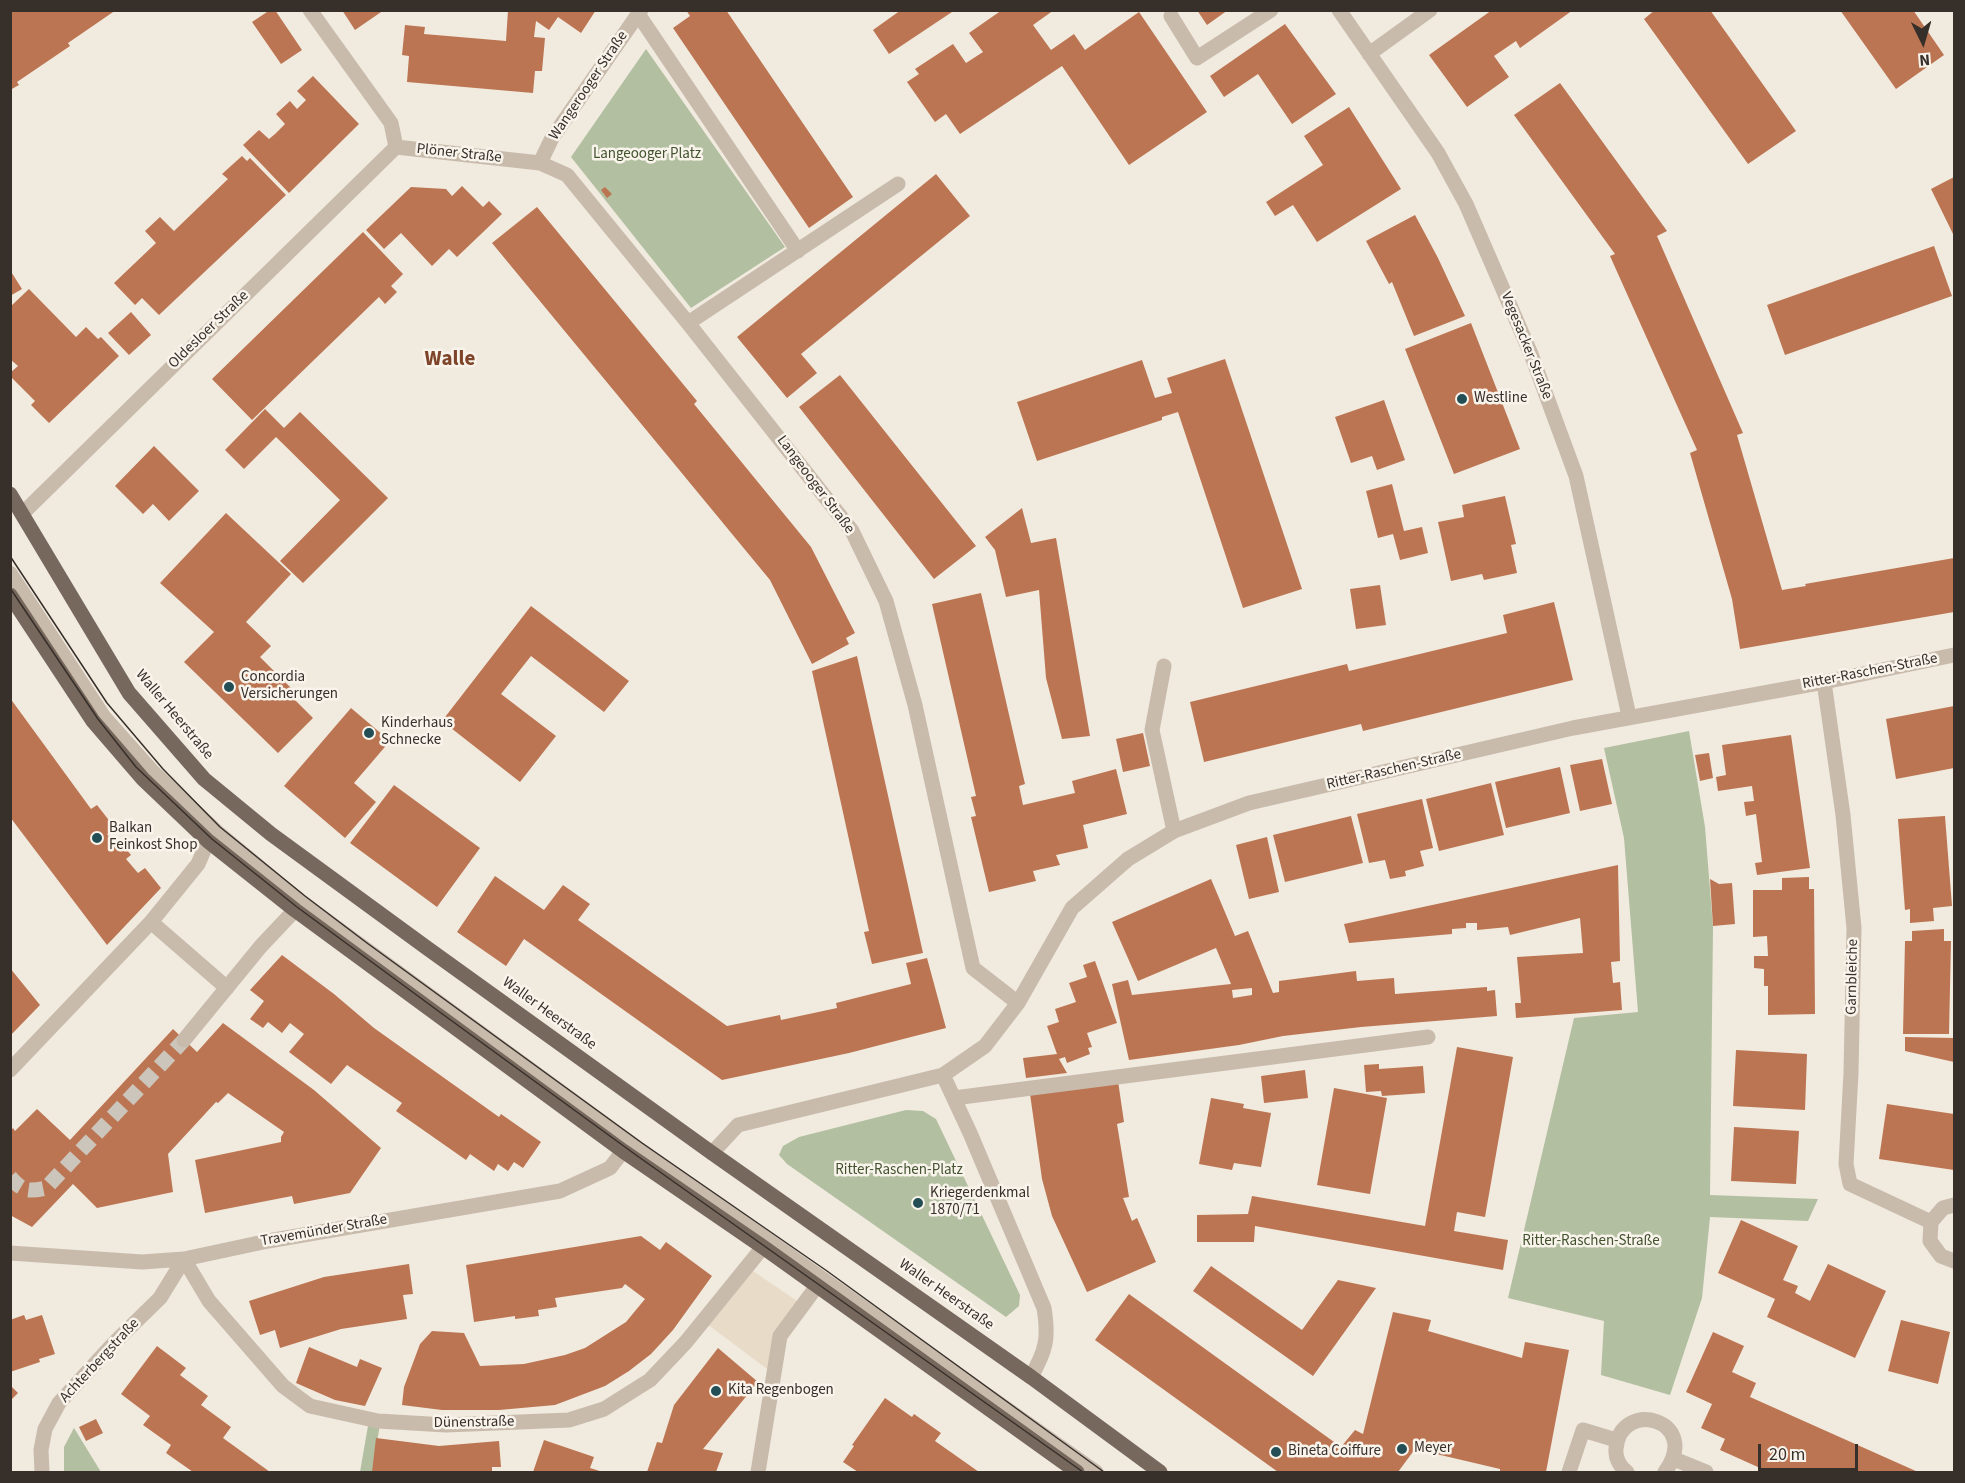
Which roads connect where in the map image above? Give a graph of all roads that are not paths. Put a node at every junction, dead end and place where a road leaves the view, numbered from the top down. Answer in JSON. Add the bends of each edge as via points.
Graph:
{"nodes":[{"id":1,"x":310,"y":10,"type":"edge"},
{"id":2,"x":1271,"y":10,"type":"edge"},
{"id":3,"x":1339,"y":10,"type":"edge"},
{"id":4,"x":1431,"y":10,"type":"edge"},
{"id":5,"x":640,"y":12,"type":"edge"},
{"id":6,"x":1171,"y":16,"type":"dead end"},
{"id":7,"x":1369,"y":54,"type":"junction"},
{"id":8,"x":396,"y":147,"type":"junction"},
{"id":9,"x":540,"y":163,"type":"junction"},
{"id":10,"x":898,"y":184,"type":"dead end"},
{"id":11,"x":798,"y":251,"type":"junction"},
{"id":12,"x":688,"y":322,"type":"junction"},
{"id":13,"x":10,"y":494,"type":"edge"},
{"id":14,"x":23,"y":513,"type":"junction"},
{"id":15,"x":10,"y":573,"type":"edge"},
{"id":16,"x":10,"y":595,"type":"edge"},
{"id":17,"x":1954,"y":655,"type":"edge"},
{"id":18,"x":1164,"y":666,"type":"dead end"},
{"id":19,"x":1824,"y":682,"type":"junction"},
{"id":20,"x":1629,"y":717,"type":"junction"},
{"id":21,"x":1174,"y":831,"type":"junction"},
{"id":22,"x":208,"y":841,"type":"junction"},
{"id":23,"x":295,"y":910,"type":"junction"},
{"id":24,"x":151,"y":922,"type":"junction"},
{"id":25,"x":227,"y":988,"type":"junction"},
{"id":26,"x":1018,"y":1003,"type":"junction"},
{"id":27,"x":1428,"y":1037,"type":"dead end"},
{"id":28,"x":184,"y":1040,"type":"tunnel mouth"},
{"id":29,"x":10,"y":1070,"type":"edge"},
{"id":30,"x":943,"y":1075,"type":"junction"},
{"id":31,"x":954,"y":1098,"type":"junction"},
{"id":32,"x":622,"y":1151,"type":"junction"},
{"id":33,"x":712,"y":1153,"type":"junction"},
{"id":34,"x":1954,"y":1206,"type":"edge"},
{"id":35,"x":1931,"y":1222,"type":"junction"},
{"id":36,"x":763,"y":1247,"type":"junction"},
{"id":37,"x":10,"y":1253,"type":"edge"},
{"id":38,"x":184,"y":1259,"type":"junction"},
{"id":39,"x":1954,"y":1261,"type":"edge"},
{"id":40,"x":817,"y":1286,"type":"junction"},
{"id":41,"x":1031,"y":1377,"type":"junction"},
{"id":42,"x":1616,"y":1440,"type":"junction"},
{"id":43,"x":1674,"y":1460,"type":"junction"},
{"id":44,"x":42,"y":1473,"type":"edge"},
{"id":45,"x":758,"y":1473,"type":"edge"},
{"id":46,"x":1077,"y":1473,"type":"edge"},
{"id":47,"x":1096,"y":1473,"type":"edge"},
{"id":48,"x":1160,"y":1473,"type":"edge"},
{"id":49,"x":1569,"y":1473,"type":"edge"},
{"id":50,"x":1627,"y":1473,"type":"edge"},
{"id":51,"x":1665,"y":1473,"type":"edge"},
{"id":52,"x":1706,"y":1473,"type":"edge"}],
"edges":[{"from":1,"to":8,"type":"street","name":"Plöner Straße","via":[[391,123]]},
{"from":2,"to":6,"type":"street","via":[[1197,58]]},
{"from":3,"to":7,"type":"street","name":"Vegesacker Straße"},
{"from":4,"to":7,"type":"street"},
{"from":5,"to":9,"type":"street","name":"Wangerooger Straße","via":[[552,138]]},
{"from":5,"to":11,"type":"street"},
{"from":7,"to":20,"type":"street","name":"Vegesacker Straße","via":[[1438,153],[1466,204],[1530,354],[1576,476]]},
{"from":8,"to":9,"type":"street","name":"Plöner Straße"},
{"from":8,"to":14,"type":"street","name":"Oldesloer Straße"},
{"from":9,"to":12,"type":"street","name":"Langeooger Straße","via":[[567,175]]},
{"from":10,"to":11,"type":"street"},
{"from":11,"to":12,"type":"street"},
{"from":12,"to":26,"type":"street","name":"Langeooger Straße","via":[[852,531],[886,601],[915,705],[973,968]]},
{"from":13,"to":14,"type":"main road","name":"Waller Heerstraße"},
{"from":14,"to":33,"type":"main road","name":"Waller Heerstraße","via":[[129,693],[204,778],[271,834]]},
{"from":15,"to":47,"type":"street","via":[[104,717],[160,779],[300,901],[639,1149]]},
{"from":16,"to":22,"type":"main road","via":[[93,721],[143,779]]},
{"from":17,"to":19,"type":"street","name":"Ritter-Raschen-Straße"},
{"from":18,"to":21,"type":"street","via":[[1152,730]]},
{"from":19,"to":20,"type":"street","name":"Ritter-Raschen-Straße"},
{"from":19,"to":35,"type":"street","name":"Garnbleiche","via":[[1854,928],[1846,1164],[1850,1184]]},
{"from":20,"to":21,"type":"street","name":"Ritter-Raschen-Straße","via":[[1250,803]]},
{"from":21,"to":26,"type":"street","name":"Ritter-Raschen-Straße","via":[[1128,859],[1072,908]]},
{"from":22,"to":23,"type":"main road"},
{"from":22,"to":24,"type":"street","via":[[198,864]]},
{"from":23,"to":25,"type":"street"},
{"from":23,"to":32,"type":"main road"},
{"from":24,"to":25,"type":"street"},
{"from":24,"to":29,"type":"street"},
{"from":25,"to":28,"type":"street"},
{"from":26,"to":30,"type":"street","name":"Ritter-Raschen-Straße","via":[[985,1046]]},
{"from":27,"to":31,"type":"street"},
{"from":30,"to":31,"type":"street"},
{"from":30,"to":33,"type":"street","via":[[738,1125]]},
{"from":31,"to":41,"type":"street","via":[[1044,1308],[1044,1354]]},
{"from":32,"to":36,"type":"main road"},
{"from":32,"to":38,"type":"street","name":"Travemünder Straße","via":[[610,1168],[560,1191]]},
{"from":33,"to":41,"type":"main road","name":"Waller Heerstraße"},
{"from":34,"to":35,"type":"street","via":[[1943,1208]]},
{"from":35,"to":39,"type":"street","via":[[1930,1241],[1941,1256]]},
{"from":36,"to":38,"type":"street","name":"Dünenstraße","via":[[650,1380],[604,1409],[569,1420],[446,1425],[378,1421],[310,1406],[283,1386],[209,1301]]},
{"from":36,"to":40,"type":"main road"},
{"from":37,"to":38,"type":"street","name":"Travemünder Straße","via":[[142,1262]]},
{"from":38,"to":44,"type":"street","name":"Achterbergstraße","via":[[160,1298],[59,1403],[45,1429]]},
{"from":40,"to":45,"type":"street","via":[[780,1336]]},
{"from":40,"to":46,"type":"main road"},
{"from":41,"to":48,"type":"main road","name":"Waller Heerstraße"},
{"from":42,"to":43,"type":"street","via":[[1636,1420],[1651,1419],[1672,1434],[1676,1446]]},
{"from":42,"to":49,"type":"street","via":[[1583,1430]]},
{"from":42,"to":50,"type":"street","via":[[1615,1454]]},
{"from":43,"to":51,"type":"street"},
{"from":43,"to":52,"type":"street"}]}
